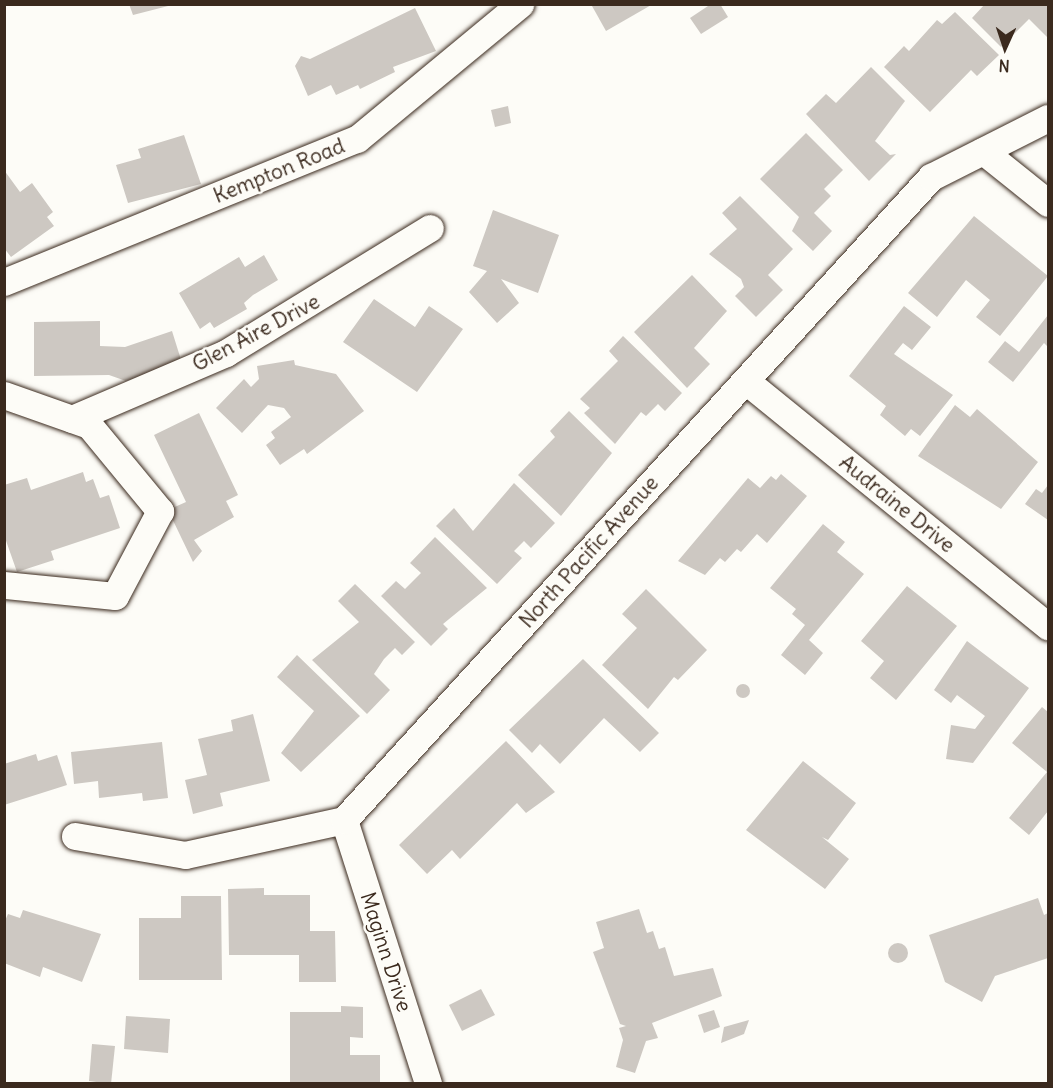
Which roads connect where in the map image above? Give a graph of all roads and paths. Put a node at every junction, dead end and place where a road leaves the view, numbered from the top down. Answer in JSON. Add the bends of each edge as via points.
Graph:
{"nodes":[{"id":1,"x":520,"y":4,"type":"edge"},
{"id":2,"x":1048,"y":118,"type":"edge"},
{"id":3,"x":983,"y":151,"type":"junction"},
{"id":4,"x":1048,"y":203,"type":"edge"},
{"id":5,"x":430,"y":228,"type":"dead end"},
{"id":6,"x":4,"y":282,"type":"edge"},
{"id":7,"x":746,"y":381,"type":"junction"},
{"id":8,"x":4,"y":395,"type":"edge"},
{"id":9,"x":72,"y":419,"type":"junction"},
{"id":10,"x":4,"y":585,"type":"edge"},
{"id":11,"x":1048,"y":626,"type":"edge"},
{"id":12,"x":344,"y":820,"type":"junction"},
{"id":13,"x":75,"y":836,"type":"dead end"},
{"id":14,"x":428,"y":1083,"type":"edge"}],
"edges":[{"from":1,"to":6,"type":"street","name":"Kempton Road","via":[[357,139]]},
{"from":2,"to":3,"type":"street","name":"North Pacific Avenue"},
{"from":3,"to":4,"type":"street"},
{"from":3,"to":7,"type":"street","name":"North Pacific Avenue","via":[[931,177]]},
{"from":5,"to":9,"type":"street","name":"Glen Aire Drive","via":[[226,353]]},
{"from":7,"to":11,"type":"street","name":"Audraine Drive"},
{"from":7,"to":12,"type":"street","name":"North Pacific Avenue"},
{"from":8,"to":9,"type":"street"},
{"from":9,"to":10,"type":"street","via":[[89,425],[160,511],[115,596]]},
{"from":12,"to":13,"type":"street","via":[[185,855]]},
{"from":12,"to":14,"type":"street","name":"Maginn Drive"}]}
